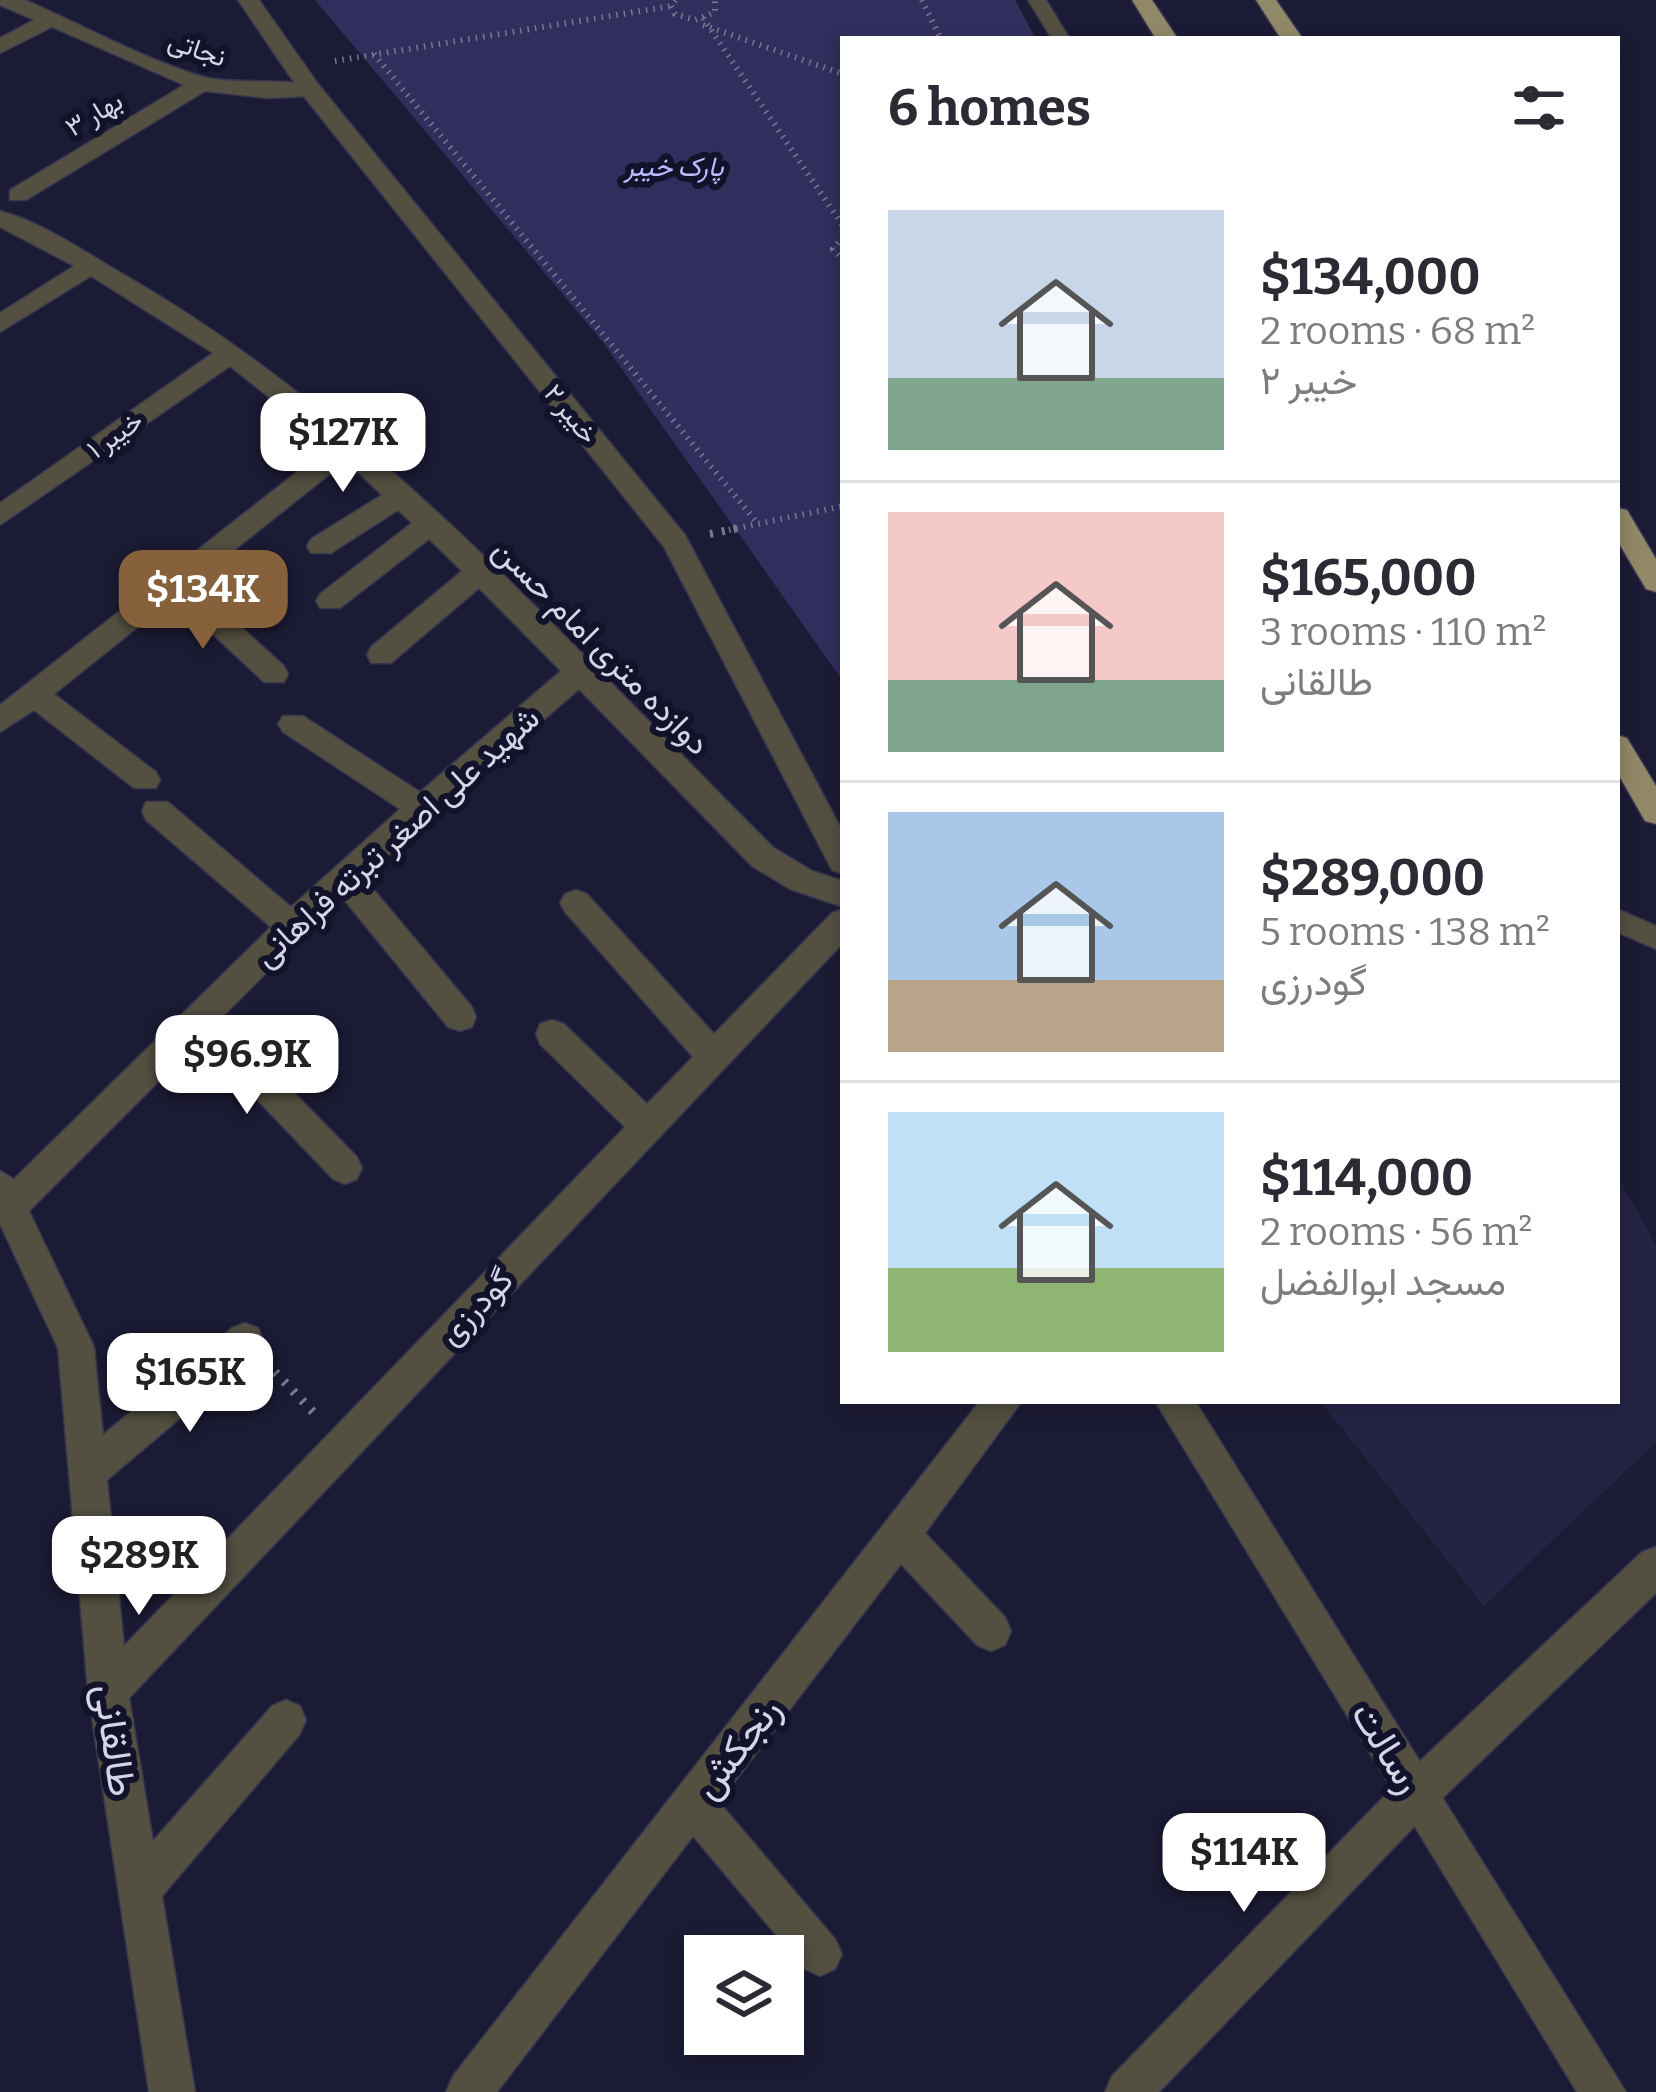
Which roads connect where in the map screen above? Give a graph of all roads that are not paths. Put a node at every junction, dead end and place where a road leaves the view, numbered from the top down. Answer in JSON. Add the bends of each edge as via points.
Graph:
{"nodes":[{"id":1,"x":7,"y":0,"type":"edge"},
{"id":2,"x":248,"y":0,"type":"edge"},
{"id":3,"x":1037,"y":0,"type":"edge"},
{"id":4,"x":1142,"y":0,"type":"edge"},
{"id":5,"x":1266,"y":0,"type":"edge"},
{"id":6,"x":51,"y":19,"type":"junction"},
{"id":7,"x":1059,"y":36,"type":"edge"},
{"id":8,"x":1165,"y":36,"type":"edge"},
{"id":9,"x":1290,"y":36,"type":"edge"},
{"id":10,"x":0,"y":47,"type":"edge"},
{"id":11,"x":302,"y":78,"type":"junction"},
{"id":12,"x":201,"y":84,"type":"junction"},
{"id":13,"x":18,"y":196,"type":"dead end"},
{"id":14,"x":12,"y":224,"type":"edge"},
{"id":15,"x":94,"y":264,"type":"junction"},
{"id":16,"x":0,"y":324,"type":"edge"},
{"id":17,"x":229,"y":355,"type":"junction"},
{"id":18,"x":346,"y":446,"type":"junction"},
{"id":19,"x":398,"y":497,"type":"junction"},
{"id":20,"x":0,"y":516,"type":"edge"},
{"id":21,"x":1620,"y":522,"type":"edge"},
{"id":22,"x":428,"y":526,"type":"junction"},
{"id":23,"x":321,"y":546,"type":"dead end"},
{"id":24,"x":477,"y":574,"type":"junction"},
{"id":25,"x":175,"y":582,"type":"junction"},
{"id":26,"x":1656,"y":582,"type":"edge"},
{"id":27,"x":330,"y":601,"type":"dead end"},
{"id":28,"x":381,"y":656,"type":"dead end"},
{"id":29,"x":578,"y":673,"type":"junction"},
{"id":30,"x":274,"y":674,"type":"dead end"},
{"id":31,"x":34,"y":694,"type":"junction"},
{"id":32,"x":0,"y":721,"type":"edge"},
{"id":33,"x":293,"y":724,"type":"dead end"},
{"id":34,"x":1620,"y":751,"type":"edge"},
{"id":35,"x":145,"y":780,"type":"dead end"},
{"id":36,"x":422,"y":808,"type":"junction"},
{"id":37,"x":157,"y":811,"type":"dead end"},
{"id":38,"x":1656,"y":812,"type":"edge"},
{"id":39,"x":840,"y":855,"type":"edge"},
{"id":40,"x":344,"y":876,"type":"junction"},
{"id":41,"x":840,"y":893,"type":"edge"},
{"id":42,"x":576,"y":903,"type":"dead end"},
{"id":43,"x":1620,"y":921,"type":"edge"},
{"id":44,"x":840,"y":925,"type":"edge"},
{"id":45,"x":292,"y":926,"type":"junction"},
{"id":46,"x":1656,"y":938,"type":"edge"},
{"id":47,"x":460,"y":1016,"type":"dead end"},
{"id":48,"x":200,"y":1018,"type":"junction"},
{"id":49,"x":552,"y":1034,"type":"dead end"},
{"id":50,"x":714,"y":1057,"type":"junction"},
{"id":51,"x":646,"y":1127,"type":"junction"},
{"id":52,"x":345,"y":1168,"type":"dead end"},
{"id":53,"x":6,"y":1195,"type":"edge"},
{"id":54,"x":245,"y":1340,"type":"road end"},
{"id":55,"x":1001,"y":1404,"type":"edge"},
{"id":56,"x":1176,"y":1404,"type":"edge"},
{"id":57,"x":88,"y":1473,"type":"junction"},
{"id":58,"x":900,"y":1534,"type":"junction"},
{"id":59,"x":1656,"y":1567,"type":"edge"},
{"id":60,"x":992,"y":1631,"type":"dead end"},
{"id":61,"x":108,"y":1691,"type":"junction"},
{"id":62,"x":286,"y":1720,"type":"dead end"},
{"id":63,"x":1417,"y":1793,"type":"junction"},
{"id":64,"x":693,"y":1803,"type":"junction"},
{"id":65,"x":140,"y":1890,"type":"junction"},
{"id":66,"x":820,"y":1954,"type":"dead end"},
{"id":67,"x":172,"y":2092,"type":"edge"},
{"id":68,"x":469,"y":2092,"type":"edge"},
{"id":69,"x":1128,"y":2092,"type":"edge"},
{"id":70,"x":1603,"y":2092,"type":"edge"}],
"edges":[{"from":1,"to":6,"type":"street","name":"نجاتی"},
{"from":2,"to":11,"type":"street","name":"خیبر ۲"},
{"from":3,"to":7,"type":"lane"},
{"from":4,"to":8,"type":"highway"},
{"from":5,"to":9,"type":"highway"},
{"from":6,"to":10,"type":"street"},
{"from":6,"to":12,"type":"street","name":"نجاتی"},
{"from":11,"to":12,"type":"street","name":"نجاتی"},
{"from":11,"to":39,"type":"street","name":"خیبر ۲","via":[[675,542]]},
{"from":12,"to":13,"type":"street","name":"بهار ۳"},
{"from":14,"to":15,"type":"street","name":"دوازده متری امام حسن"},
{"from":15,"to":16,"type":"street"},
{"from":15,"to":17,"type":"street","name":"دوازده متری امام حسن"},
{"from":17,"to":18,"type":"street","name":"دوازده متری امام حسن"},
{"from":17,"to":20,"type":"street","name":"خیبر ۱"},
{"from":18,"to":19,"type":"street","name":"دوازده متری امام حسن"},
{"from":18,"to":25,"type":"street"},
{"from":19,"to":22,"type":"street","name":"دوازده متری امام حسن"},
{"from":19,"to":23,"type":"street"},
{"from":21,"to":26,"type":"highway"},
{"from":22,"to":24,"type":"street","name":"دوازده متری امام حسن"},
{"from":22,"to":27,"type":"street"},
{"from":24,"to":28,"type":"street"},
{"from":24,"to":29,"type":"street","name":"دوازده متری امام حسن"},
{"from":25,"to":30,"type":"street"},
{"from":25,"to":31,"type":"street"},
{"from":29,"to":36,"type":"street","name":"شهید علی اصغر تبرته فراهانی"},
{"from":29,"to":41,"type":"street","name":"دوازده متری امام حسن","via":[[764,856]]},
{"from":31,"to":32,"type":"street"},
{"from":31,"to":35,"type":"street"},
{"from":33,"to":36,"type":"street"},
{"from":34,"to":38,"type":"highway"},
{"from":36,"to":40,"type":"street","name":"شهید علی اصغر تبرته فراهانی"},
{"from":37,"to":45,"type":"street"},
{"from":40,"to":45,"type":"street","name":"شهید علی اصغر تبرته فراهانی"},
{"from":40,"to":47,"type":"street"},
{"from":42,"to":50,"type":"street"},
{"from":43,"to":46,"type":"lane"},
{"from":44,"to":50,"type":"street","name":"گودرزی"},
{"from":45,"to":48,"type":"street","name":"شهید علی اصغر تبرته فراهانی"},
{"from":48,"to":52,"type":"street"},
{"from":48,"to":53,"type":"street","name":"شهید علی اصغر تبرته فراهانی"},
{"from":49,"to":51,"type":"street"},
{"from":50,"to":51,"type":"street","name":"گودرزی"},
{"from":51,"to":61,"type":"street","name":"گودرزی"},
{"from":53,"to":57,"type":"street","name":"طالقانی","via":[[76,1347]]},
{"from":54,"to":57,"type":"street"},
{"from":55,"to":58,"type":"street","name":"رنجکش"},
{"from":56,"to":63,"type":"street","name":"رسالت"},
{"from":57,"to":61,"type":"street","name":"طالقانی"},
{"from":58,"to":60,"type":"street"},
{"from":58,"to":64,"type":"street","name":"رنجکش"},
{"from":59,"to":63,"type":"street"},
{"from":61,"to":65,"type":"street","name":"طالقانی"},
{"from":62,"to":65,"type":"street"},
{"from":63,"to":69,"type":"street"},
{"from":63,"to":70,"type":"street","name":"رسالت"},
{"from":64,"to":66,"type":"street"},
{"from":64,"to":68,"type":"street","name":"رنجکش"},
{"from":65,"to":67,"type":"street","name":"طالقانی"}]}
